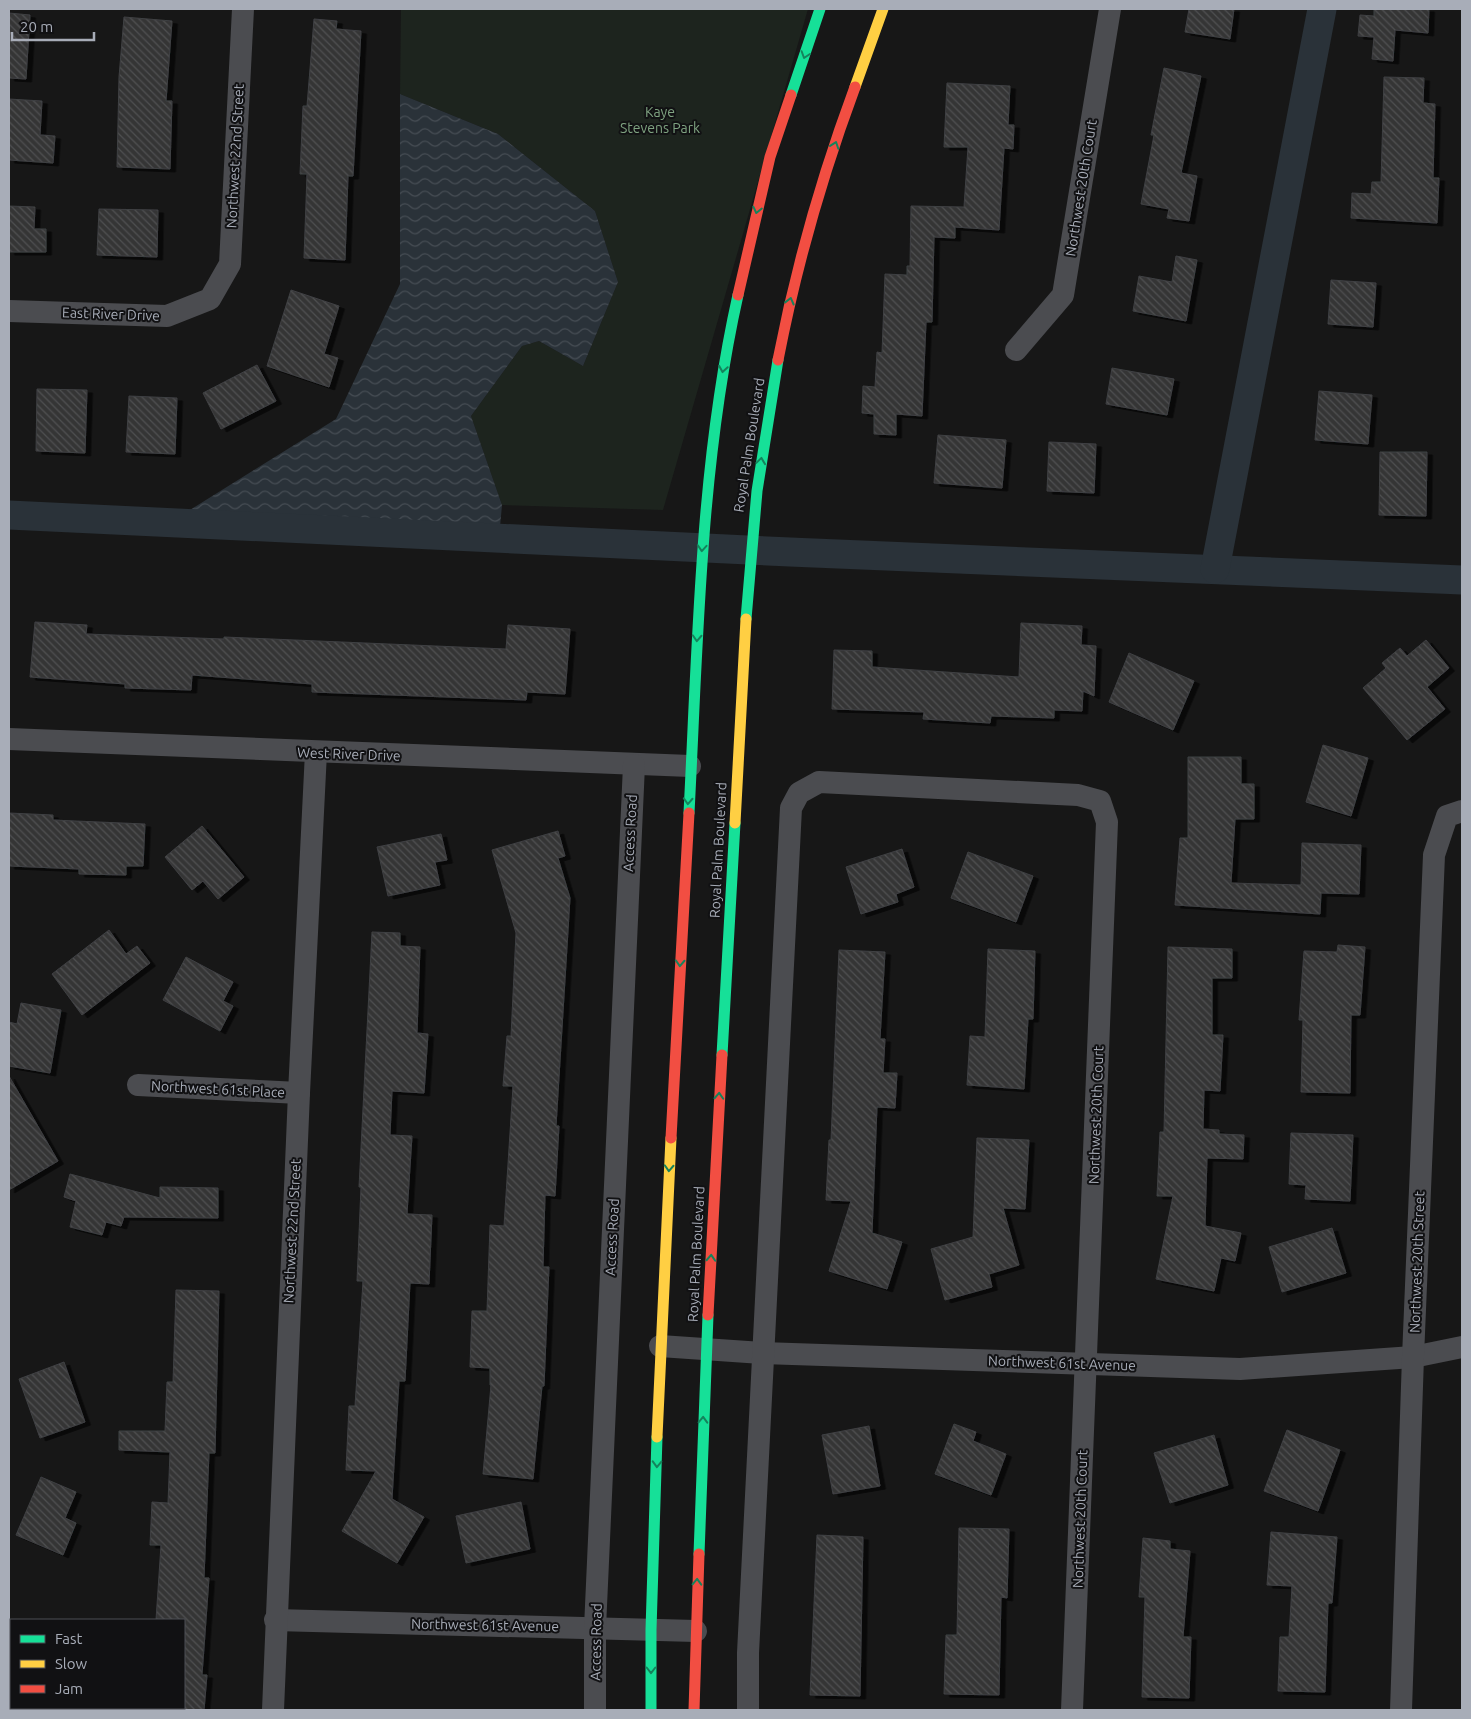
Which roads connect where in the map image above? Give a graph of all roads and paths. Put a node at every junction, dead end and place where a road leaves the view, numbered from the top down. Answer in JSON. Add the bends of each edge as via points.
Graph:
{"nodes":[{"id":1,"x":243,"y":9,"type":"edge"},
{"id":2,"x":820,"y":9,"type":"edge"},
{"id":3,"x":883,"y":9,"type":"edge"},
{"id":4,"x":1110,"y":9,"type":"edge"},
{"id":5,"x":210,"y":299,"type":"joint"},
{"id":6,"x":9,"y":311,"type":"edge"},
{"id":7,"x":1016,"y":350,"type":"dead end"},
{"id":8,"x":9,"y":739,"type":"edge"},
{"id":9,"x":316,"y":752,"type":"junction"},
{"id":10,"x":634,"y":765,"type":"junction"},
{"id":11,"x":690,"y":766,"type":"junction"},
{"id":12,"x":1455,"y":813,"type":"edge"},
{"id":13,"x":138,"y":1085,"type":"dead end"},
{"id":14,"x":298,"y":1093,"type":"junction"},
{"id":15,"x":660,"y":1346,"type":"junction"},
{"id":16,"x":1462,"y":1347,"type":"edge"},
{"id":17,"x":706,"y":1349,"type":"junction"},
{"id":18,"x":762,"y":1353,"type":"junction"},
{"id":19,"x":1413,"y":1356,"type":"junction"},
{"id":20,"x":1087,"y":1363,"type":"junction"},
{"id":21,"x":276,"y":1620,"type":"junction"},
{"id":22,"x":595,"y":1628,"type":"junction"},
{"id":23,"x":651,"y":1630,"type":"junction"},
{"id":24,"x":696,"y":1631,"type":"junction"},
{"id":25,"x":273,"y":1710,"type":"edge"},
{"id":26,"x":595,"y":1710,"type":"edge"},
{"id":27,"x":651,"y":1710,"type":"edge"},
{"id":28,"x":694,"y":1710,"type":"edge"},
{"id":29,"x":748,"y":1710,"type":"edge"},
{"id":30,"x":1072,"y":1710,"type":"edge"},
{"id":31,"x":1401,"y":1710,"type":"edge"}],
"edges":[{"from":1,"to":5,"type":"street","name":"Northwest 22nd Street","via":[[230,264]]},
{"from":2,"to":11,"type":"main road","one_way":true,"via":[[770,157],[726,350],[705,506]]},
{"from":17,"to":3,"type":"main road","name":"Royal Palm Boulevard","one_way":true,"via":[[754,509],[768,412],[789,305],[818,194]]},
{"from":4,"to":7,"type":"street","name":"Northwest 20th Court","via":[[1063,295]]},
{"from":5,"to":6,"type":"street","name":"East River Drive","via":[[167,316]]},
{"from":8,"to":9,"type":"street","name":"West River Drive"},
{"from":9,"to":10,"type":"street","name":"West River Drive"},
{"from":9,"to":14,"type":"street","name":"Northwest 22nd Street"},
{"from":10,"to":11,"type":"street","name":"West River Drive"},
{"from":10,"to":22,"type":"street","name":"Access Road"},
{"from":11,"to":15,"type":"main road","one_way":true},
{"from":12,"to":19,"type":"street","name":"Northwest 20th Street","via":[[1434,855]]},
{"from":13,"to":14,"type":"street","name":"Northwest 61st Place"},
{"from":14,"to":21,"type":"street","name":"Northwest 22nd Street"},
{"from":15,"to":17,"type":"street","name":"Northwest 61st Avenue"},
{"from":15,"to":23,"type":"main road","one_way":true},
{"from":16,"to":19,"type":"street","name":"Northwest 61st Avenue"},
{"from":17,"to":18,"type":"street","name":"Northwest 61st Avenue"},
{"from":24,"to":17,"type":"main road","name":"Royal Palm Boulevard","one_way":true},
{"from":18,"to":20,"type":"street","name":"Northwest 61st Avenue"},
{"from":18,"to":20,"type":"street","name":"Northwest 20th Court","via":[[791,808],[799,793],[819,782],[1078,795],[1100,801],[1107,822]]},
{"from":18,"to":29,"type":"street"},
{"from":19,"to":20,"type":"street","name":"Northwest 61st Avenue","via":[[1240,1368]]},
{"from":19,"to":31,"type":"street","name":"Northwest 20th Street"},
{"from":20,"to":30,"type":"street","name":"Northwest 20th Court"},
{"from":21,"to":22,"type":"street","name":"Northwest 61st Avenue"},
{"from":21,"to":25,"type":"street","name":"Northwest 22nd Street"},
{"from":22,"to":23,"type":"street","name":"Northwest 61st Avenue"},
{"from":22,"to":26,"type":"street","name":"Access Road"},
{"from":23,"to":24,"type":"street","name":"Northwest 61st Avenue"},
{"from":23,"to":27,"type":"main road","one_way":true},
{"from":24,"to":28,"type":"main road","name":"Royal Palm Boulevard"}]}
